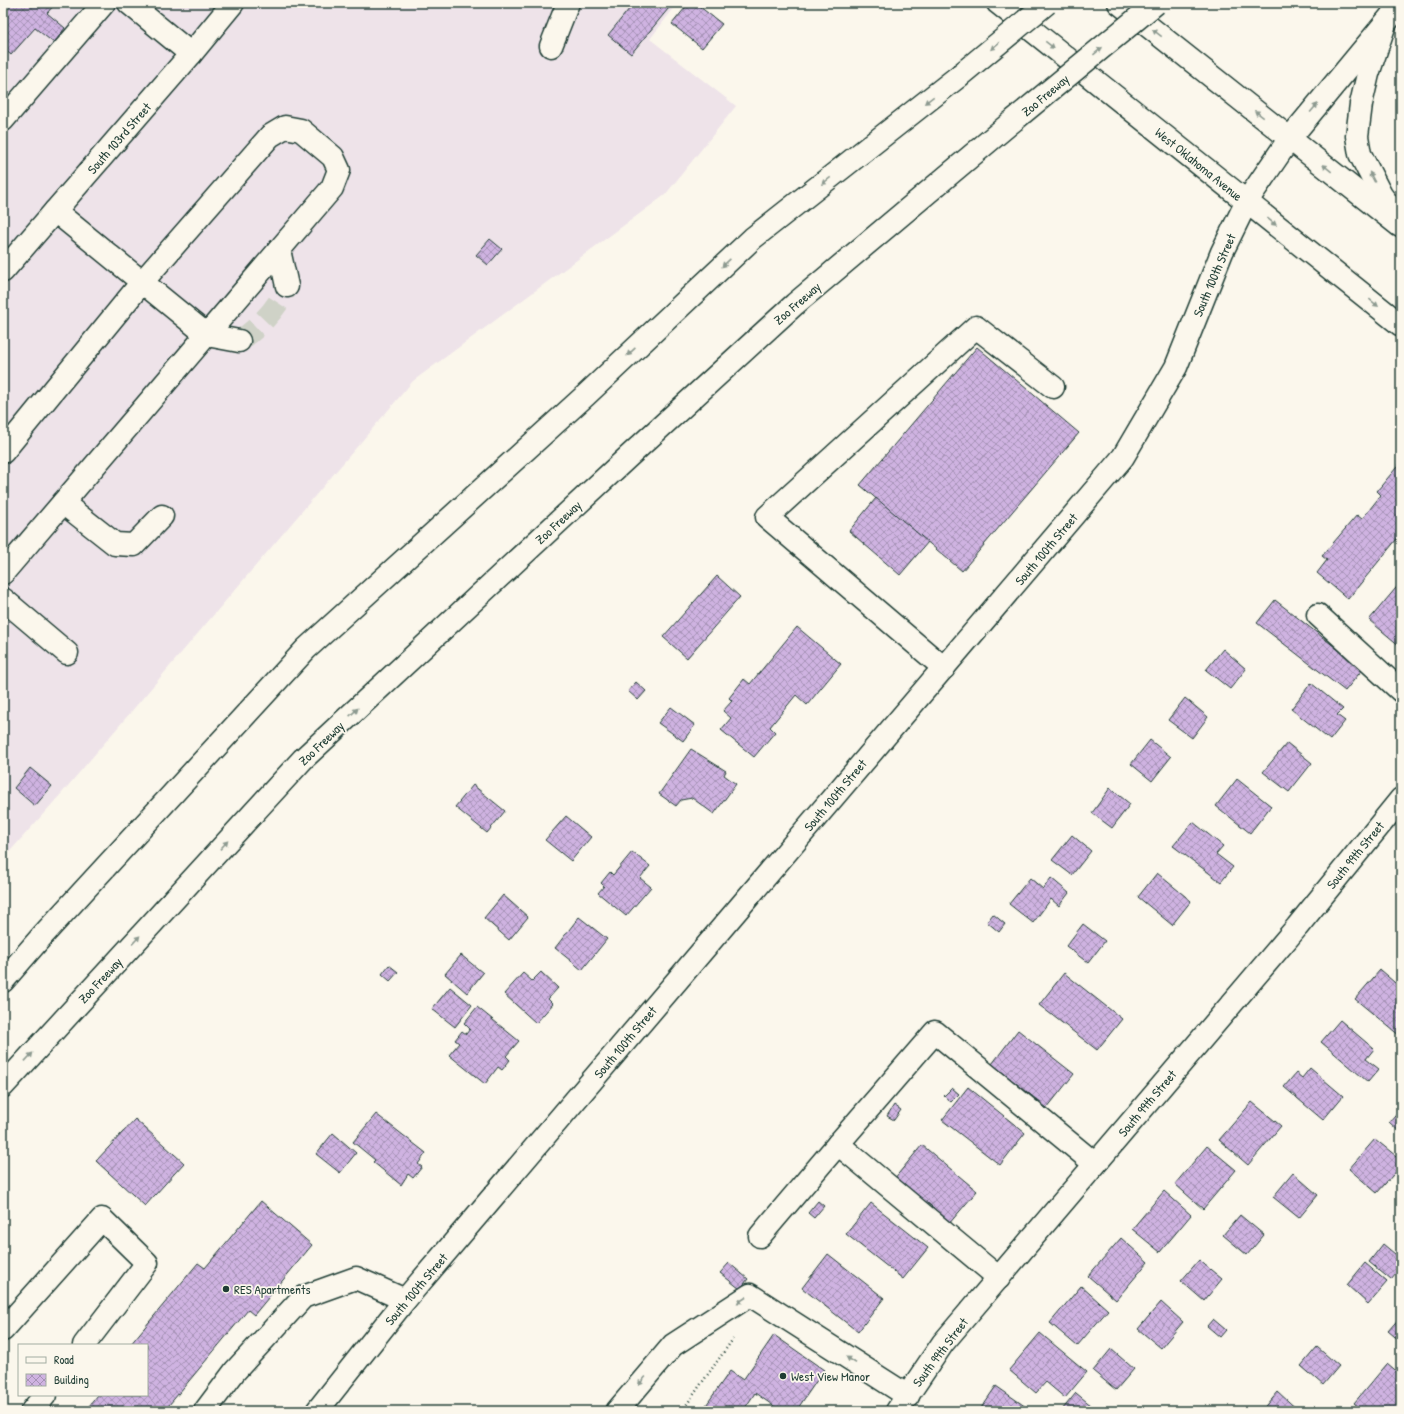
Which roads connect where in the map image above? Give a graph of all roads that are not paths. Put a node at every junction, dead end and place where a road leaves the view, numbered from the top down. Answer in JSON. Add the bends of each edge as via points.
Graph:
{"nodes":[{"id":1,"x":104,"y":3,"type":"edge"},
{"id":2,"x":129,"y":3,"type":"edge"},
{"id":3,"x":233,"y":3,"type":"edge"},
{"id":4,"x":568,"y":3,"type":"edge"},
{"id":5,"x":998,"y":3,"type":"edge"},
{"id":6,"x":1047,"y":3,"type":"edge"},
{"id":7,"x":1119,"y":3,"type":"edge"},
{"id":8,"x":1156,"y":3,"type":"edge"},
{"id":9,"x":1401,"y":4,"type":"edge"},
{"id":10,"x":1385,"y":24,"type":"junction"},
{"id":11,"x":551,"y":46,"type":"dead end"},
{"id":12,"x":191,"y":54,"type":"junction"},
{"id":13,"x":3,"y":120,"type":"edge"},
{"id":14,"x":1290,"y":138,"type":"junction"},
{"id":15,"x":1247,"y":202,"type":"junction"},
{"id":16,"x":55,"y":211,"type":"junction"},
{"id":17,"x":1401,"y":221,"type":"edge"},
{"id":18,"x":1401,"y":227,"type":"edge"},
{"id":19,"x":279,"y":250,"type":"junction"},
{"id":20,"x":3,"y":271,"type":"edge"},
{"id":21,"x":143,"y":281,"type":"junction"},
{"id":22,"x":287,"y":286,"type":"tunnel mouth"},
{"id":23,"x":1401,"y":325,"type":"edge"},
{"id":24,"x":207,"y":335,"type":"junction"},
{"id":25,"x":239,"y":341,"type":"dead end"},
{"id":26,"x":1053,"y":388,"type":"dead end"},
{"id":27,"x":3,"y":452,"type":"edge"},
{"id":28,"x":63,"y":503,"type":"junction"},
{"id":29,"x":162,"y":516,"type":"dead end"},
{"id":30,"x":3,"y":573,"type":"edge"},
{"id":31,"x":3,"y":599,"type":"edge"},
{"id":32,"x":1318,"y":616,"type":"dead end"},
{"id":33,"x":67,"y":653,"type":"dead end"},
{"id":34,"x":944,"y":668,"type":"junction"},
{"id":35,"x":1401,"y":691,"type":"edge"},
{"id":36,"x":1401,"y":799,"type":"edge"},
{"id":37,"x":3,"y":981,"type":"edge"},
{"id":38,"x":3,"y":1086,"type":"edge"},
{"id":39,"x":838,"y":1144,"type":"junction"},
{"id":40,"x":1095,"y":1164,"type":"junction"},
{"id":41,"x":760,"y":1236,"type":"dead end"},
{"id":42,"x":999,"y":1278,"type":"junction"},
{"id":43,"x":405,"y":1300,"type":"junction"},
{"id":44,"x":3,"y":1330,"type":"edge"},
{"id":45,"x":85,"y":1344,"type":"edge"},
{"id":46,"x":44,"y":1396,"type":"edge"},
{"id":47,"x":903,"y":1403,"type":"edge"},
{"id":48,"x":32,"y":1411,"type":"edge"},
{"id":49,"x":206,"y":1411,"type":"edge"},
{"id":50,"x":317,"y":1411,"type":"edge"},
{"id":51,"x":617,"y":1411,"type":"edge"}],
"edges":[{"from":1,"to":13,"type":"main road"},
{"from":2,"to":12,"type":"main road"},
{"from":3,"to":12,"type":"main road","name":"South 103rd Street"},
{"from":4,"to":11,"type":"main road"},
{"from":5,"to":15,"type":"main road","name":"West Oklahoma Avenue","one_way":true},
{"from":6,"to":37,"type":"main road","one_way":true,"bridge":true,"via":[[959,76],[753,238],[586,395],[306,649]]},
{"from":14,"to":7,"type":"main road","one_way":true},
{"from":38,"to":8,"type":"main road","name":"Zoo Freeway","one_way":true,"bridge":true,"via":[[303,760],[789,309]]},
{"from":9,"to":10,"type":"main road","name":"South 100th Street"},
{"from":14,"to":10,"type":"main road","name":"South 100th Street","one_way":true},
{"from":17,"to":10,"type":"main road","one_way":true,"via":[[1381,195],[1360,154],[1357,136],[1368,74]]},
{"from":12,"to":16,"type":"main road","name":"South 103rd Street"},
{"from":14,"to":15,"type":"main road","name":"South 100th Street"},
{"from":18,"to":14,"type":"main road","one_way":true},
{"from":15,"to":23,"type":"main road","name":"West Oklahoma Avenue","one_way":true},
{"from":15,"to":34,"type":"main road","name":"South 100th Street","via":[[1222,252],[1176,367],[1123,457]]},
{"from":16,"to":20,"type":"main road","name":"South 103rd Street"},
{"from":16,"to":21,"type":"main road"},
{"from":19,"to":21,"type":"main road","via":[[332,188],[339,170],[332,157],[301,130],[285,127],[270,136]]},
{"from":19,"to":22,"type":"main road"},
{"from":19,"to":24,"type":"main road"},
{"from":21,"to":24,"type":"main road"},
{"from":21,"to":27,"type":"main road"},
{"from":24,"to":25,"type":"main road"},
{"from":24,"to":28,"type":"main road"},
{"from":26,"to":34,"type":"main road","via":[[976,327],[767,517]]},
{"from":28,"to":29,"type":"main road","via":[[115,544],[134,545]]},
{"from":28,"to":30,"type":"main road"},
{"from":31,"to":33,"type":"main road"},
{"from":32,"to":35,"type":"main road"},
{"from":34,"to":43,"type":"main road","name":"South 100th Street"},
{"from":36,"to":40,"type":"main road","name":"South 99th Street","via":[[1292,933]]},
{"from":39,"to":40,"type":"main road","via":[[935,1032]]},
{"from":39,"to":41,"type":"main road"},
{"from":39,"to":42,"type":"main road"},
{"from":40,"to":42,"type":"main road","name":"South 99th Street"},
{"from":42,"to":47,"type":"main road","name":"South 99th Street","via":[[943,1343]]},
{"from":43,"to":49,"type":"main road","via":[[356,1278],[303,1296],[234,1371]]},
{"from":43,"to":50,"type":"main road","name":"South 100th Street"},
{"from":44,"to":45,"type":"main road","via":[[102,1219],[147,1263]]},
{"from":46,"to":48,"type":"main road"},
{"from":47,"to":51,"type":"main road","one_way":true,"via":[[750,1295],[673,1345]]}]}
